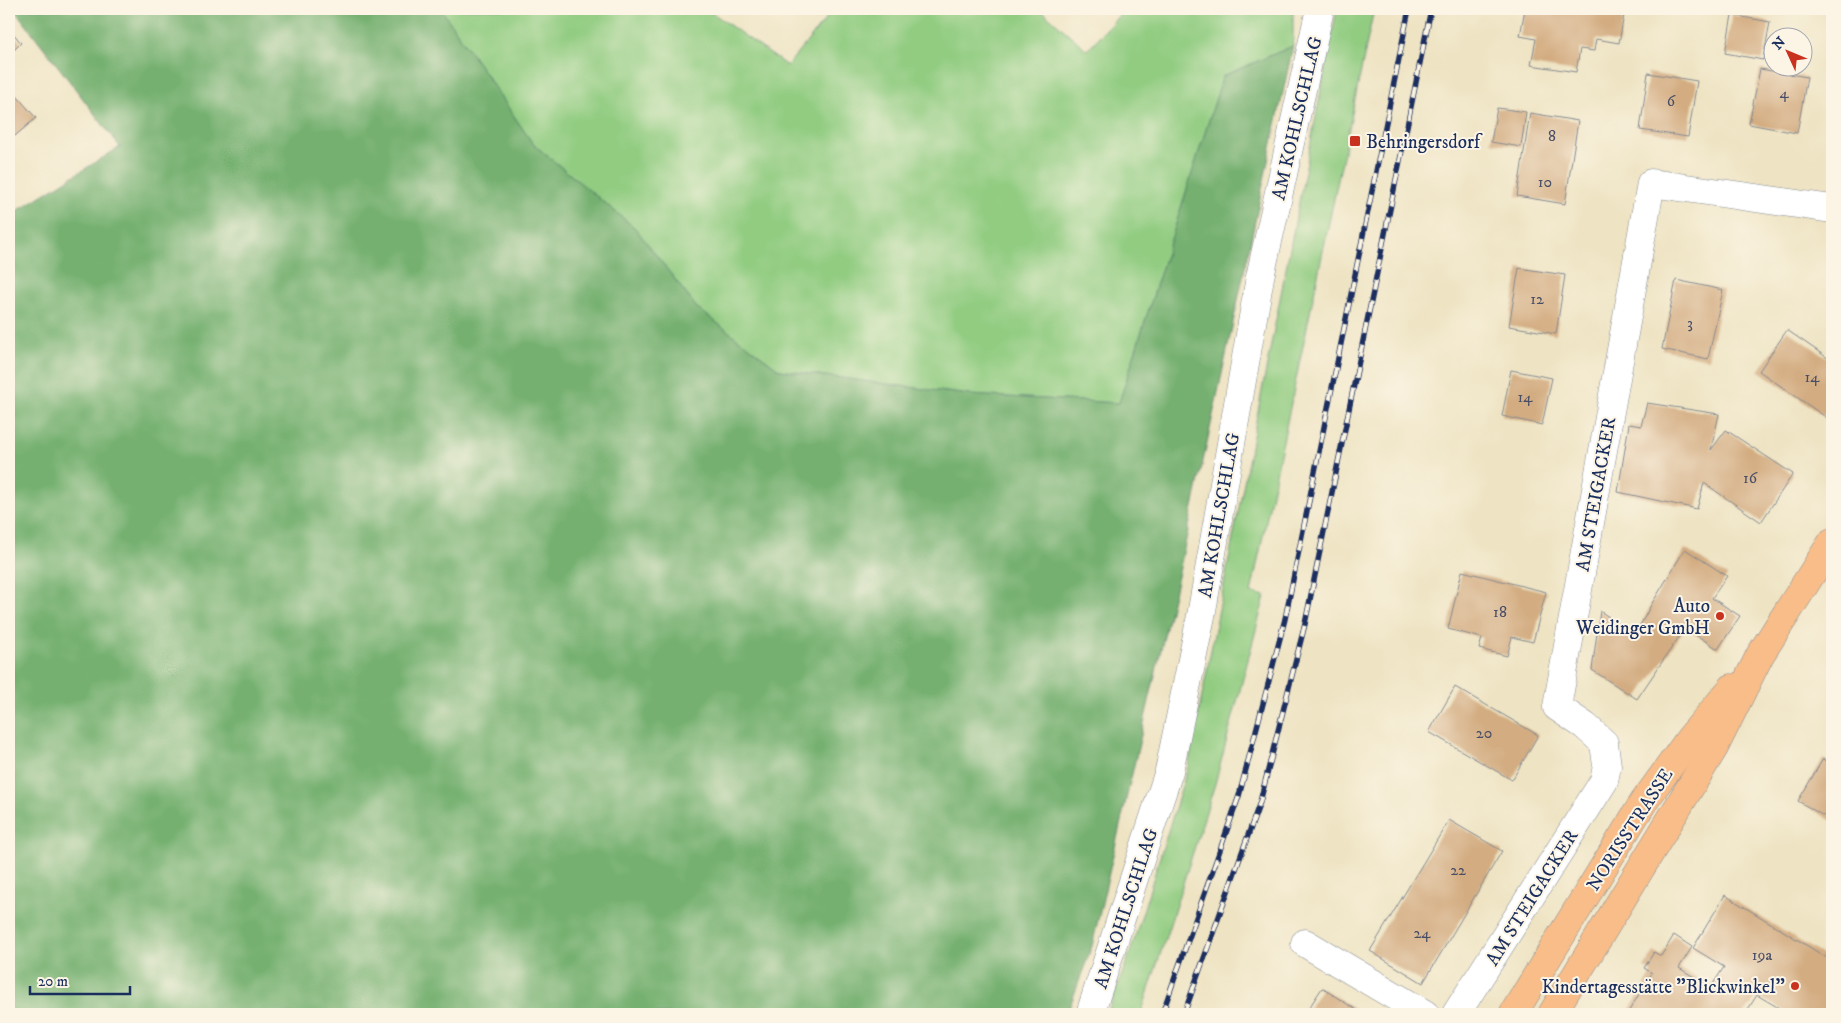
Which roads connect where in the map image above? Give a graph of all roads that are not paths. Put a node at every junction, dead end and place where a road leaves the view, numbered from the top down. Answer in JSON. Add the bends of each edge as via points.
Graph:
{"nodes":[{"id":1,"x":1320,"y":9,"type":"edge"},
{"id":2,"x":1832,"y":209,"type":"edge"},
{"id":3,"x":1832,"y":542,"type":"edge"},
{"id":4,"x":1760,"y":655,"type":"junction"},
{"id":5,"x":1305,"y":943,"type":"dead end"},
{"id":6,"x":1090,"y":1014,"type":"edge"},
{"id":7,"x":1425,"y":1014,"type":"edge"},
{"id":8,"x":1456,"y":1014,"type":"edge"},
{"id":9,"x":1513,"y":1014,"type":"edge"},
{"id":10,"x":1552,"y":1014,"type":"edge"}],
"edges":[{"from":1,"to":6,"type":"street","name":"AM KOHLSCHLAG","via":[[1260,277],[1169,771]]},
{"from":2,"to":8,"type":"street","name":"AM STEIGACKER","via":[[1651,183],[1557,707],[1604,743],[1607,766],[1604,781]]},
{"from":3,"to":4,"type":"main road","name":"NORISSTRASSE"},
{"from":4,"to":9,"type":"main road","name":"NORISSTRASSE","via":[[1690,738],[1643,803]]},
{"from":4,"to":10,"type":"main road","name":"NORISSTRASSE","via":[[1714,748]]},
{"from":5,"to":7,"type":"street"}]}
